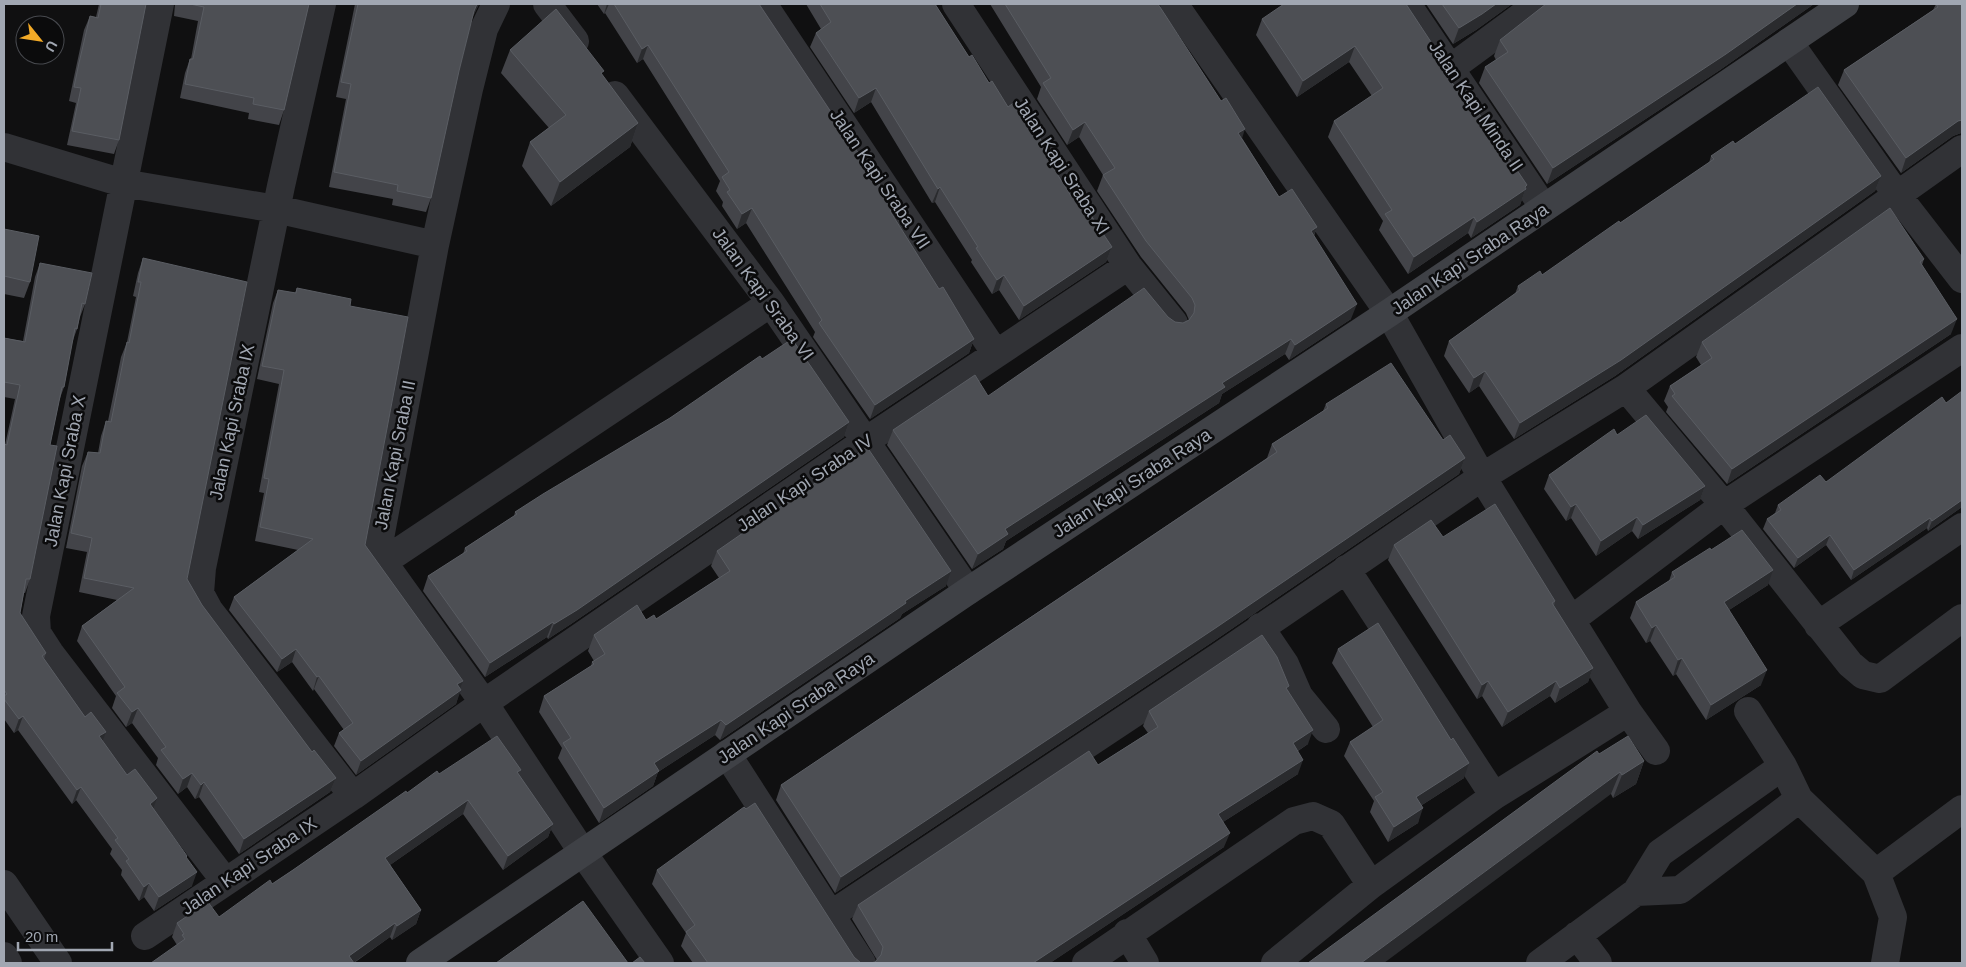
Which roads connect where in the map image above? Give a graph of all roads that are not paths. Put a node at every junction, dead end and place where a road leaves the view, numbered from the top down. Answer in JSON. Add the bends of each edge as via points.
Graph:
{"nodes":[{"id":1,"x":160,"y":4,"type":"edge"},
{"id":2,"x":322,"y":4,"type":"edge"},
{"id":3,"x":496,"y":4,"type":"edge"},
{"id":4,"x":547,"y":4,"type":"edge"},
{"id":5,"x":763,"y":4,"type":"edge"},
{"id":6,"x":956,"y":4,"type":"edge"},
{"id":7,"x":1174,"y":4,"type":"edge"},
{"id":8,"x":1407,"y":4,"type":"edge"},
{"id":9,"x":1538,"y":4,"type":"edge"},
{"id":10,"x":1845,"y":4,"type":"edge"},
{"id":11,"x":1789,"y":42,"type":"junction"},
{"id":12,"x":1451,"y":68,"type":"junction"},
{"id":13,"x":4,"y":147,"type":"edge"},
{"id":14,"x":1962,"y":149,"type":"edge"},
{"id":15,"x":123,"y":183,"type":"junction"},
{"id":16,"x":1897,"y":195,"type":"junction"},
{"id":17,"x":1544,"y":208,"type":"junction"},
{"id":18,"x":276,"y":209,"type":"junction"},
{"id":19,"x":435,"y":245,"type":"junction"},
{"id":20,"x":1128,"y":266,"type":"junction"},
{"id":21,"x":1962,"y":279,"type":"edge"},
{"id":22,"x":771,"y":303,"type":"junction"},
{"id":23,"x":1389,"y":313,"type":"junction"},
{"id":24,"x":1174,"y":323,"type":"edge"},
{"id":25,"x":1962,"y":348,"type":"edge"},
{"id":26,"x":996,"y":354,"type":"junction"},
{"id":27,"x":1626,"y":388,"type":"junction"},
{"id":28,"x":867,"y":440,"type":"junction"},
{"id":29,"x":1482,"y":477,"type":"junction"},
{"id":30,"x":1724,"y":505,"type":"junction"},
{"id":31,"x":1962,"y":527,"type":"edge"},
{"id":32,"x":383,"y":562,"type":"junction"},
{"id":33,"x":1346,"y":569,"type":"junction"},
{"id":34,"x":968,"y":591,"type":"junction"},
{"id":35,"x":1962,"y":618,"type":"edge"},
{"id":36,"x":1572,"y":620,"type":"junction"},
{"id":37,"x":1818,"y":625,"type":"junction"},
{"id":38,"x":1260,"y":627,"type":"junction"},
{"id":39,"x":484,"y":703,"type":"junction"},
{"id":40,"x":1628,"y":712,"type":"junction"},
{"id":41,"x":1748,"y":712,"type":"dead end"},
{"id":42,"x":1326,"y":729,"type":"dead end"},
{"id":43,"x":1656,"y":752,"type":"dead end"},
{"id":44,"x":727,"y":754,"type":"junction"},
{"id":45,"x":1783,"y":766,"type":"junction"},
{"id":46,"x":353,"y":796,"type":"junction"},
{"id":47,"x":1494,"y":796,"type":"junction"},
{"id":48,"x":1799,"y":799,"type":"junction"},
{"id":49,"x":1962,"y":809,"type":"edge"},
{"id":50,"x":583,"y":854,"type":"junction"},
{"id":51,"x":1876,"y":873,"type":"junction"},
{"id":52,"x":225,"y":881,"type":"junction"},
{"id":53,"x":4,"y":884,"type":"edge"},
{"id":54,"x":1371,"y":885,"type":"junction"},
{"id":55,"x":1636,"y":892,"type":"junction"},
{"id":56,"x":832,"y":914,"type":"junction"},
{"id":57,"x":1127,"y":933,"type":"junction"},
{"id":58,"x":1577,"y":934,"type":"junction"},
{"id":59,"x":145,"y":936,"type":"dead end"},
{"id":60,"x":4,"y":956,"type":"edge"},
{"id":61,"x":8,"y":963,"type":"edge"},
{"id":62,"x":58,"y":963,"type":"edge"},
{"id":63,"x":420,"y":963,"type":"edge"},
{"id":64,"x":660,"y":963,"type":"edge"},
{"id":65,"x":862,"y":963,"type":"edge"},
{"id":66,"x":1086,"y":963,"type":"edge"},
{"id":67,"x":1145,"y":963,"type":"edge"},
{"id":68,"x":1275,"y":963,"type":"edge"},
{"id":69,"x":1540,"y":963,"type":"edge"},
{"id":70,"x":1598,"y":963,"type":"edge"},
{"id":71,"x":1885,"y":963,"type":"edge"}],
"edges":[{"from":1,"to":15,"type":"street","name":"Jalan Kapi Sraba X"},
{"from":2,"to":18,"type":"street","name":"Jalan Kapi Sraba IX"},
{"from":3,"to":19,"type":"street","name":"Jalan Kapi Sraba II","via":[[484,29]]},
{"from":4,"to":22,"type":"street","name":"Jalan Kapi Sraba VI"},
{"from":5,"to":26,"type":"street","name":"Jalan Kapi Sraba VII"},
{"from":6,"to":20,"type":"street","name":"Jalan Kapi Sraba XI"},
{"from":7,"to":23,"type":"street"},
{"from":8,"to":12,"type":"street","name":"Jalan Kapi Minda II"},
{"from":9,"to":12,"type":"street"},
{"from":10,"to":11,"type":"street","name":"Jalan Kapi Sraba Raya"},
{"from":11,"to":16,"type":"street"},
{"from":11,"to":17,"type":"street","name":"Jalan Kapi Sraba Raya"},
{"from":12,"to":17,"type":"street","name":"Jalan Kapi Minda II"},
{"from":13,"to":15,"type":"street"},
{"from":14,"to":16,"type":"street"},
{"from":15,"to":18,"type":"street"},
{"from":15,"to":52,"type":"street","name":"Jalan Kapi Sraba X","via":[[36,616],[37,633]]},
{"from":16,"to":21,"type":"street"},
{"from":16,"to":27,"type":"street"},
{"from":17,"to":23,"type":"street","name":"Jalan Kapi Sraba Raya"},
{"from":18,"to":19,"type":"street"},
{"from":18,"to":46,"type":"street","name":"Jalan Kapi Sraba IX","via":[[202,568],[200,593],[209,610]]},
{"from":19,"to":32,"type":"street","name":"Jalan Kapi Sraba II","via":[[379,538],[378,549]]},
{"from":20,"to":24,"type":"street","name":"Jalan Kapi Sraba XI"},
{"from":20,"to":26,"type":"street","name":"Jalan Kapi Sraba IV"},
{"from":22,"to":28,"type":"street","name":"Jalan Kapi Sraba VI"},
{"from":22,"to":32,"type":"street"},
{"from":23,"to":29,"type":"street"},
{"from":23,"to":34,"type":"street","name":"Jalan Kapi Sraba Raya"},
{"from":25,"to":30,"type":"street"},
{"from":26,"to":28,"type":"street","name":"Jalan Kapi Sraba IV"},
{"from":27,"to":29,"type":"street"},
{"from":27,"to":30,"type":"street"},
{"from":28,"to":34,"type":"street","name":"Jalan Kapi Sraba VI"},
{"from":28,"to":39,"type":"street","name":"Jalan Kapi Sraba IV"},
{"from":29,"to":33,"type":"street"},
{"from":29,"to":36,"type":"street"},
{"from":30,"to":36,"type":"street"},
{"from":30,"to":37,"type":"street"},
{"from":31,"to":37,"type":"street"},
{"from":32,"to":39,"type":"street","name":"Jalan Kapi Sraba II"},
{"from":33,"to":38,"type":"street"},
{"from":33,"to":47,"type":"street"},
{"from":34,"to":44,"type":"street","name":"Jalan Kapi Sraba Raya"},
{"from":35,"to":37,"type":"street","via":[[1880,679],[1863,675],[1850,664]]},
{"from":36,"to":40,"type":"street"},
{"from":38,"to":42,"type":"street","via":[[1285,664],[1299,696]]},
{"from":38,"to":56,"type":"street"},
{"from":39,"to":46,"type":"street","name":"Jalan Kapi Sraba IX"},
{"from":39,"to":50,"type":"street","name":"Jalan Kapi Sraba II"},
{"from":40,"to":43,"type":"street"},
{"from":40,"to":47,"type":"street"},
{"from":41,"to":45,"type":"street"},
{"from":44,"to":50,"type":"street","name":"Jalan Kapi Sraba Raya"},
{"from":44,"to":56,"type":"street"},
{"from":45,"to":48,"type":"street"},
{"from":45,"to":55,"type":"street","via":[[1660,853]]},
{"from":46,"to":52,"type":"street","name":"Jalan Kapi Sraba IX"},
{"from":47,"to":54,"type":"street"},
{"from":48,"to":51,"type":"street"},
{"from":48,"to":55,"type":"street","via":[[1680,890]]},
{"from":49,"to":51,"type":"street"},
{"from":50,"to":63,"type":"street","name":"Jalan Kapi Sraba Raya"},
{"from":50,"to":64,"type":"street","name":"Jalan Kapi Sraba II"},
{"from":51,"to":71,"type":"street","via":[[1893,917]]},
{"from":52,"to":59,"type":"street","name":"Jalan Kapi Sraba IX"},
{"from":53,"to":62,"type":"street"},
{"from":54,"to":57,"type":"street","via":[[1331,824],[1314,816],[1294,822]]},
{"from":54,"to":68,"type":"street"},
{"from":55,"to":58,"type":"street"},
{"from":56,"to":65,"type":"street"},
{"from":57,"to":66,"type":"street"},
{"from":57,"to":67,"type":"street"},
{"from":58,"to":69,"type":"street"},
{"from":58,"to":70,"type":"street"},
{"from":60,"to":61,"type":"street"}]}
